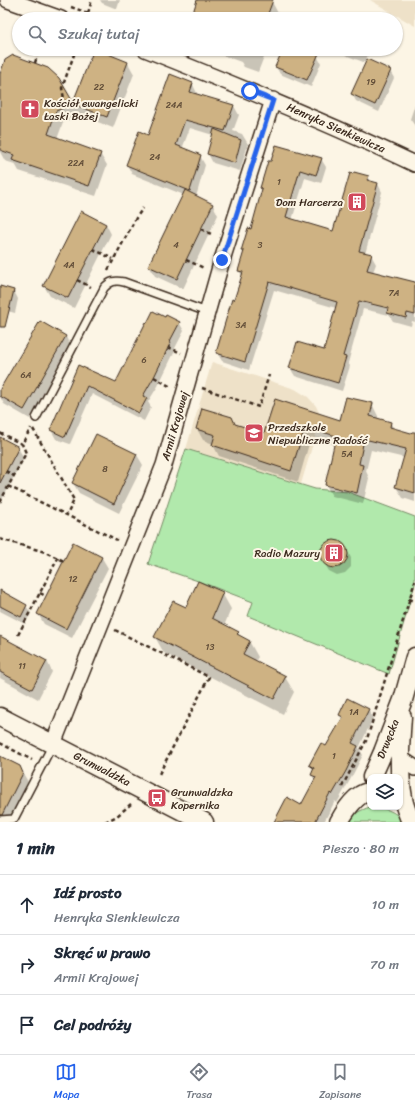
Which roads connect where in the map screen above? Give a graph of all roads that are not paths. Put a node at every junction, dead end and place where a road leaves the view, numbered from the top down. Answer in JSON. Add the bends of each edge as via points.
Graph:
{"nodes":[{"id":1,"x":8,"y":0,"type":"edge"},
{"id":2,"x":64,"y":12,"type":"edge"},
{"id":3,"x":163,"y":56,"type":"edge"},
{"id":4,"x":273,"y":100,"type":"junction"},
{"id":5,"x":415,"y":164,"type":"edge"},
{"id":6,"x":207,"y":312,"type":"junction"},
{"id":7,"x":36,"y":418,"type":"road end"},
{"id":8,"x":415,"y":658,"type":"edge"},
{"id":9,"x":403,"y":700,"type":"junction"},
{"id":10,"x":0,"y":717,"type":"edge"},
{"id":11,"x":53,"y":744,"type":"junction"},
{"id":12,"x":400,"y":758,"type":"junction"},
{"id":13,"x":415,"y":768,"type":"edge"},
{"id":14,"x":374,"y":774,"type":"edge"},
{"id":15,"x":367,"y":788,"type":"edge"},
{"id":16,"x":406,"y":797,"type":"edge"},
{"id":17,"x":0,"y":820,"type":"edge"},
{"id":18,"x":204,"y":822,"type":"edge"},
{"id":19,"x":339,"y":822,"type":"edge"},
{"id":20,"x":410,"y":822,"type":"edge"}],
"edges":[{"from":1,"to":2,"type":"street"},
{"from":3,"to":4,"type":"street","name":"Henryka Sienkiewicza"},
{"from":4,"to":5,"type":"street","name":"Henryka Sienkiewicza"},
{"from":4,"to":6,"type":"street","name":"Armii Krajowej"},
{"from":6,"to":7,"type":"lane","via":[[124,282],[109,282]]},
{"from":6,"to":11,"type":"street","name":"Armii Krajowej","via":[[164,465]]},
{"from":8,"to":9,"type":"street","name":"Drwęcka"},
{"from":9,"to":12,"type":"street","name":"Drwęcka"},
{"from":9,"to":14,"type":"street","name":"Drwęcka"},
{"from":10,"to":11,"type":"street","name":"Grunwaldzka"},
{"from":11,"to":17,"type":"lane","via":[[14,819]]},
{"from":11,"to":18,"type":"street","name":"Grunwaldzka"},
{"from":12,"to":13,"type":"street"},
{"from":12,"to":16,"type":"street","name":"Drwęcka","via":[[400,779]]},
{"from":15,"to":19,"type":"street"},
{"from":16,"to":20,"type":"street","name":"Drwęcka"}]}
